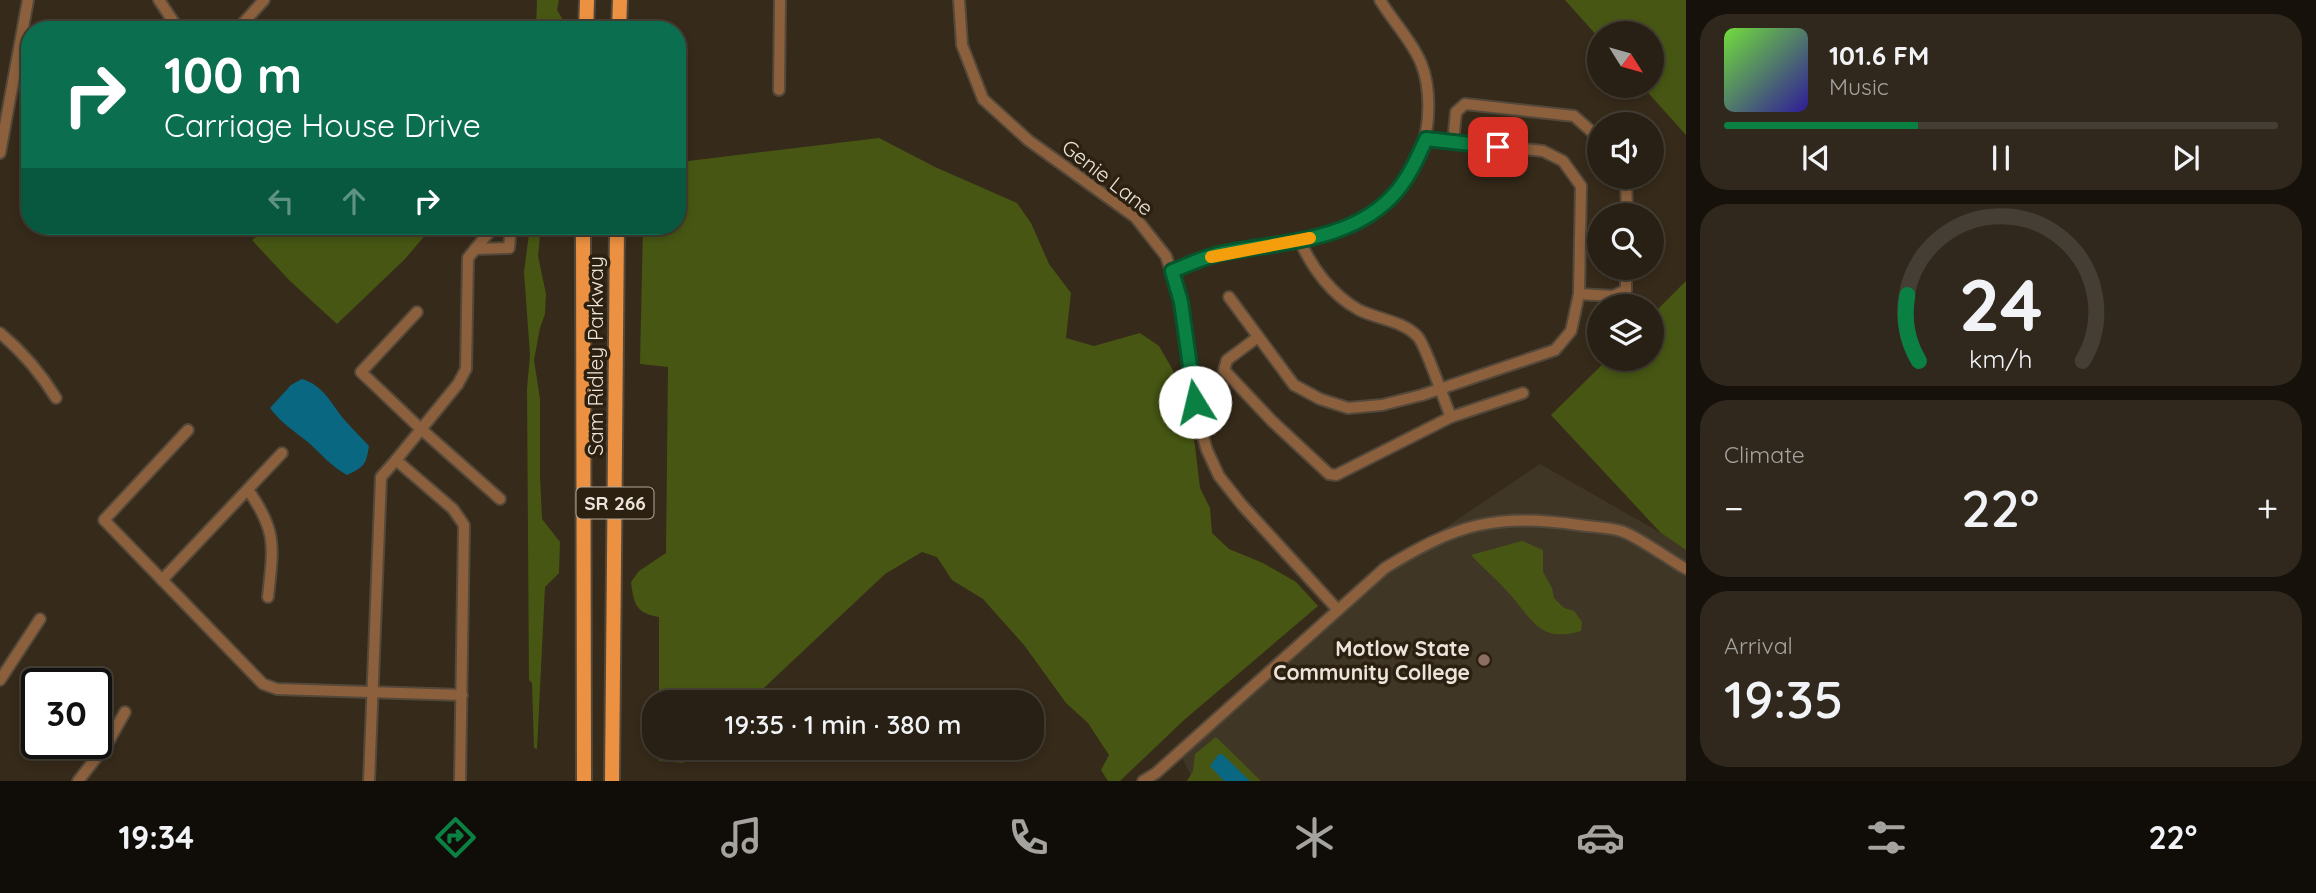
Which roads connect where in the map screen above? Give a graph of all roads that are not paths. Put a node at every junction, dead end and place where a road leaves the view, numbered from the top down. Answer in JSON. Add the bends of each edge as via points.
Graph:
{"nodes":[{"id":1,"x":28,"y":0,"type":"edge"},
{"id":2,"x":159,"y":0,"type":"edge"},
{"id":3,"x":264,"y":0,"type":"edge"},
{"id":4,"x":587,"y":0,"type":"edge"},
{"id":5,"x":620,"y":0,"type":"edge"},
{"id":6,"x":780,"y":0,"type":"edge"},
{"id":7,"x":959,"y":0,"type":"edge"},
{"id":8,"x":1380,"y":0,"type":"edge"},
{"id":9,"x":24,"y":21,"type":"edge"},
{"id":10,"x":173,"y":21,"type":"edge"},
{"id":11,"x":245,"y":21,"type":"edge"},
{"id":12,"x":586,"y":21,"type":"edge"},
{"id":13,"x":619,"y":21,"type":"edge"},
{"id":14,"x":21,"y":38,"type":"edge"},
{"id":15,"x":779,"y":90,"type":"dead end"},
{"id":16,"x":1587,"y":128,"type":"edge"},
{"id":17,"x":1426,"y":139,"type":"junction"},
{"id":18,"x":1452,"y":143,"type":"junction"},
{"id":19,"x":0,"y":153,"type":"edge"},
{"id":20,"x":487,"y":235,"type":"edge"},
{"id":21,"x":510,"y":235,"type":"edge"},
{"id":22,"x":583,"y":235,"type":"edge"},
{"id":23,"x":617,"y":235,"type":"edge"},
{"id":24,"x":1300,"y":241,"type":"junction"},
{"id":25,"x":475,"y":249,"type":"junction"},
{"id":26,"x":1172,"y":271,"type":"junction"},
{"id":27,"x":1626,"y":280,"type":"edge"},
{"id":28,"x":1579,"y":294,"type":"junction"},
{"id":29,"x":1229,"y":297,"type":"dead end"},
{"id":30,"x":417,"y":312,"type":"dead end"},
{"id":31,"x":0,"y":333,"type":"edge"},
{"id":32,"x":1258,"y":337,"type":"junction"},
{"id":33,"x":1439,"y":389,"type":"junction"},
{"id":34,"x":1523,"y":393,"type":"dead end"},
{"id":35,"x":56,"y":398,"type":"dead end"},
{"id":36,"x":1451,"y":417,"type":"junction"},
{"id":37,"x":421,"y":429,"type":"junction"},
{"id":38,"x":188,"y":430,"type":"dead end"},
{"id":39,"x":282,"y":453,"type":"dead end"},
{"id":40,"x":396,"y":460,"type":"junction"},
{"id":41,"x":248,"y":490,"type":"junction"},
{"id":42,"x":500,"y":499,"type":"dead end"},
{"id":43,"x":1686,"y":569,"type":"edge"},
{"id":44,"x":162,"y":580,"type":"junction"},
{"id":45,"x":268,"y":597,"type":"dead end"},
{"id":46,"x":1338,"y":610,"type":"junction"},
{"id":47,"x":40,"y":619,"type":"dead end"},
{"id":48,"x":0,"y":680,"type":"edge"},
{"id":49,"x":373,"y":691,"type":"junction"},
{"id":50,"x":462,"y":695,"type":"junction"},
{"id":51,"x":125,"y":712,"type":"dead end"},
{"id":52,"x":78,"y":781,"type":"edge"},
{"id":53,"x":369,"y":781,"type":"edge"},
{"id":54,"x":460,"y":781,"type":"edge"},
{"id":55,"x":584,"y":781,"type":"edge"},
{"id":56,"x":612,"y":781,"type":"edge"},
{"id":57,"x":1143,"y":781,"type":"edge"}],
"edges":[{"from":1,"to":9,"type":"street"},
{"from":2,"to":10,"type":"street"},
{"from":3,"to":11,"type":"street"},
{"from":4,"to":12,"type":"main road"},
{"from":5,"to":13,"type":"main road"},
{"from":6,"to":15,"type":"street"},
{"from":7,"to":26,"type":"street","name":"Genie Lane","via":[[962,45],[983,99],[1028,140],[1135,217],[1167,256]]},
{"from":8,"to":17,"type":"street","via":[[1422,64],[1428,102]]},
{"from":14,"to":19,"type":"street"},
{"from":16,"to":18,"type":"street","via":[[1574,116],[1465,104],[1456,112]]},
{"from":17,"to":18,"type":"street"},
{"from":17,"to":24,"type":"street","via":[[1397,191],[1378,208],[1351,226]]},
{"from":18,"to":28,"type":"street","via":[[1543,151],[1563,161],[1581,186]]},
{"from":20,"to":25,"type":"street"},
{"from":21,"to":25,"type":"street","via":[[509,248]]},
{"from":22,"to":55,"type":"main road","name":"Sam Ridley Parkway","number":"SR 266"},
{"from":23,"to":56,"type":"main road","name":"Sam Ridley Parkway","number":"SR 266"},
{"from":24,"to":26,"type":"street","via":[[1220,253]]},
{"from":24,"to":33,"type":"street","via":[[1311,264],[1335,292],[1358,309],[1419,338]]},
{"from":25,"to":37,"type":"street","via":[[468,258],[466,369]]},
{"from":26,"to":46,"type":"street","name":"Genie Lane","via":[[1199,424],[1219,476]]},
{"from":27,"to":28,"type":"street","via":[[1626,290],[1613,296]]},
{"from":28,"to":33,"type":"street","via":[[1571,331],[1555,349]]},
{"from":29,"to":32,"type":"street"},
{"from":30,"to":37,"type":"street","via":[[361,372]]},
{"from":31,"to":35,"type":"street","via":[[40,372]]},
{"from":32,"to":33,"type":"street","via":[[1294,385],[1348,408],[1382,405]]},
{"from":32,"to":36,"type":"street","via":[[1227,360],[1224,370],[1329,474],[1336,475]]},
{"from":33,"to":36,"type":"street"},
{"from":34,"to":36,"type":"street"},
{"from":37,"to":40,"type":"street"},
{"from":37,"to":42,"type":"street"},
{"from":38,"to":44,"type":"street","via":[[104,520]]},
{"from":39,"to":41,"type":"street"},
{"from":40,"to":49,"type":"street","via":[[382,477]]},
{"from":40,"to":50,"type":"street","via":[[453,509],[464,525]]},
{"from":41,"to":44,"type":"street"},
{"from":41,"to":45,"type":"street","via":[[269,526],[273,544]]},
{"from":43,"to":46,"type":"street","via":[[1622,531],[1531,519],[1495,522],[1458,530],[1420,547],[1385,568]]},
{"from":44,"to":49,"type":"street","via":[[263,684],[277,689]]},
{"from":46,"to":57,"type":"street"},
{"from":47,"to":48,"type":"street"},
{"from":49,"to":50,"type":"street"},
{"from":49,"to":53,"type":"street"},
{"from":50,"to":54,"type":"street"},
{"from":51,"to":52,"type":"street"}]}
